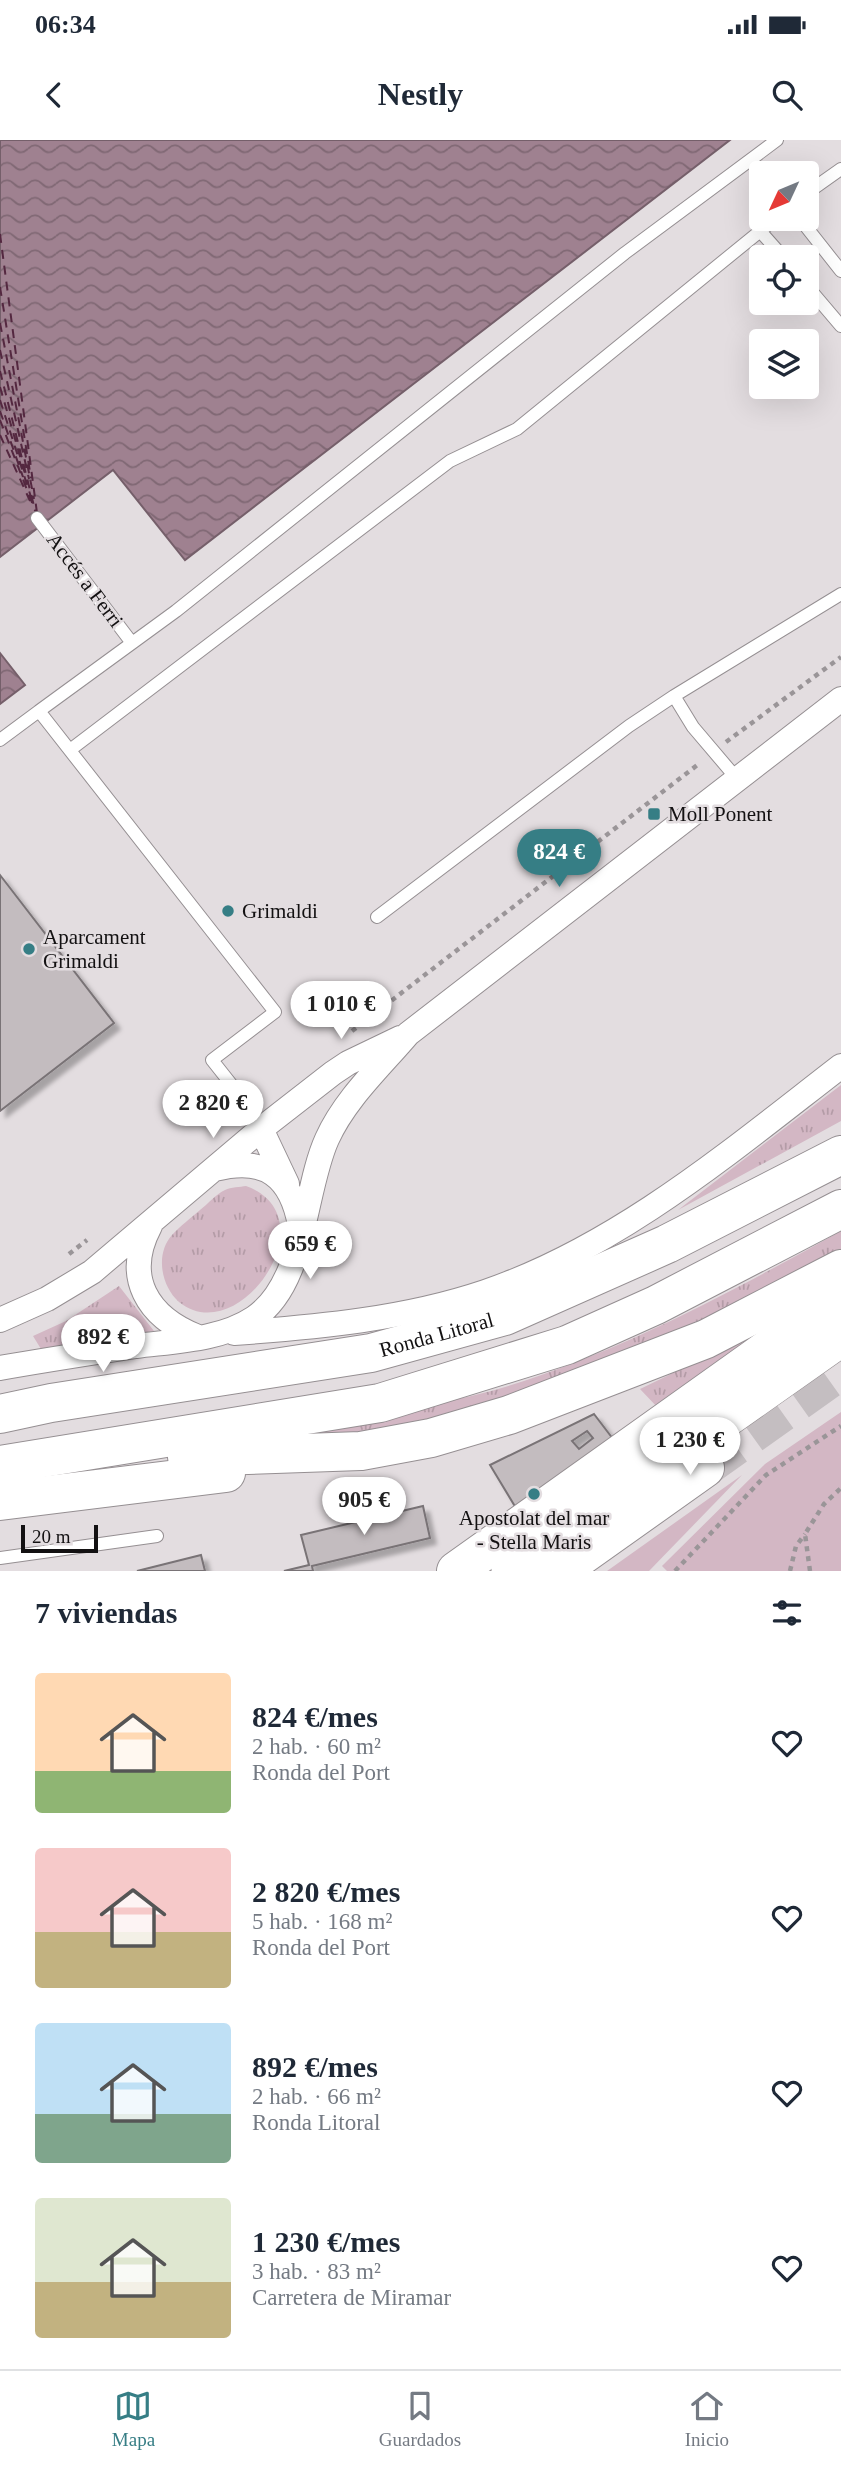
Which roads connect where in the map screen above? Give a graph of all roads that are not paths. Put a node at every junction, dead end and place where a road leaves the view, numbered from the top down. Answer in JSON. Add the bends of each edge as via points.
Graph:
{"nodes":[{"id":1,"x":777,"y":140,"type":"edge"},
{"id":2,"x":841,"y":169,"type":"edge"},
{"id":3,"x":819,"y":185,"type":"edge"},
{"id":4,"x":761,"y":231,"type":"joint"},
{"id":5,"x":809,"y":231,"type":"edge"},
{"id":6,"x":773,"y":245,"type":"edge"},
{"id":7,"x":841,"y":271,"type":"edge"},
{"id":8,"x":819,"y":300,"type":"edge"},
{"id":9,"x":841,"y":326,"type":"edge"},
{"id":10,"x":37,"y":517,"type":"dead end"},
{"id":11,"x":841,"y":594,"type":"edge"},
{"id":12,"x":132,"y":643,"type":"junction"},
{"id":13,"x":674,"y":696,"type":"junction"},
{"id":14,"x":841,"y":699,"type":"edge"},
{"id":15,"x":39,"y":711,"type":"junction"},
{"id":16,"x":0,"y":740,"type":"edge"},
{"id":17,"x":70,"y":750,"type":"junction"},
{"id":18,"x":738,"y":780,"type":"junction"},
{"id":19,"x":377,"y":917,"type":"dead end"},
{"id":20,"x":408,"y":1034,"type":"junction"},
{"id":21,"x":841,"y":1066,"type":"edge"},
{"id":22,"x":261,"y":1129,"type":"junction"},
{"id":23,"x":841,"y":1156,"type":"edge"},
{"id":24,"x":212,"y":1170,"type":"junction"},
{"id":25,"x":287,"y":1185,"type":"junction"},
{"id":26,"x":841,"y":1209,"type":"edge"},
{"id":27,"x":152,"y":1221,"type":"junction"},
{"id":28,"x":301,"y":1229,"type":"junction"},
{"id":29,"x":841,"y":1269,"type":"edge"},
{"id":30,"x":841,"y":1303,"type":"edge"},
{"id":31,"x":0,"y":1320,"type":"edge"},
{"id":32,"x":208,"y":1336,"type":"junction"},
{"id":33,"x":841,"y":1338,"type":"edge"},
{"id":34,"x":0,"y":1368,"type":"edge"},
{"id":35,"x":0,"y":1414,"type":"edge"},
{"id":36,"x":285,"y":1455,"type":"junction"},
{"id":37,"x":0,"y":1466,"type":"edge"},
{"id":38,"x":705,"y":1468,"type":"tunnel mouth"},
{"id":39,"x":0,"y":1502,"type":"edge"},
{"id":40,"x":157,"y":1536,"type":"dead end"},
{"id":41,"x":0,"y":1558,"type":"edge"},
{"id":42,"x":456,"y":1571,"type":"edge"},
{"id":43,"x":510,"y":1571,"type":"edge"},
{"id":44,"x":560,"y":1571,"type":"edge"}],
"edges":[{"from":1,"to":12,"type":"lane","via":[[625,253]]},
{"from":2,"to":3,"type":"lane"},
{"from":4,"to":6,"type":"lane"},
{"from":4,"to":17,"type":"lane","via":[[517,429],[450,461]]},
{"from":5,"to":7,"type":"lane"},
{"from":8,"to":9,"type":"lane"},
{"from":10,"to":12,"type":"lane","name":"Accés a Ferri"},
{"from":11,"to":13,"type":"lane"},
{"from":12,"to":15,"type":"lane"},
{"from":13,"to":18,"type":"lane","via":[[693,727]]},
{"from":13,"to":19,"type":"lane"},
{"from":14,"to":18,"type":"street"},
{"from":15,"to":16,"type":"lane"},
{"from":15,"to":17,"type":"lane"},
{"from":17,"to":22,"type":"lane","via":[[275,1012],[212,1060]]},
{"from":18,"to":20,"type":"street"},
{"from":20,"to":22,"type":"street","via":[[348,1063]]},
{"from":20,"to":28,"type":"street","via":[[352,1098],[328,1138],[316,1166]]},
{"from":21,"to":32,"type":"street","via":[[689,1181],[572,1254],[486,1292],[386,1316]]},
{"from":22,"to":24,"type":"street"},
{"from":22,"to":25,"type":"street"},
{"from":23,"to":35,"type":"highway","name":"Ronda Litoral","via":[[667,1244],[505,1316],[371,1353]]},
{"from":24,"to":25,"type":"street","via":[[248,1164],[264,1168]]},
{"from":24,"to":27,"type":"street"},
{"from":25,"to":28,"type":"street"},
{"from":26,"to":37,"type":"highway","via":[[656,1305],[567,1345],[394,1399],[281,1422]]},
{"from":27,"to":31,"type":"street","via":[[83,1277]]},
{"from":27,"to":32,"type":"street","via":[[138,1258],[143,1290],[168,1321]]},
{"from":28,"to":32,"type":"street","via":[[285,1281],[269,1304],[254,1318]]},
{"from":29,"to":36,"type":"highway","via":[[706,1339],[509,1415],[430,1438]]},
{"from":30,"to":42,"type":"highway","via":[[769,1348]]},
{"from":32,"to":34,"type":"street"},
{"from":33,"to":43,"type":"street"},
{"from":36,"to":37,"type":"highway"},
{"from":36,"to":39,"type":"highway","via":[[232,1473]]},
{"from":38,"to":44,"type":"highway"},
{"from":40,"to":41,"type":"lane"}]}
